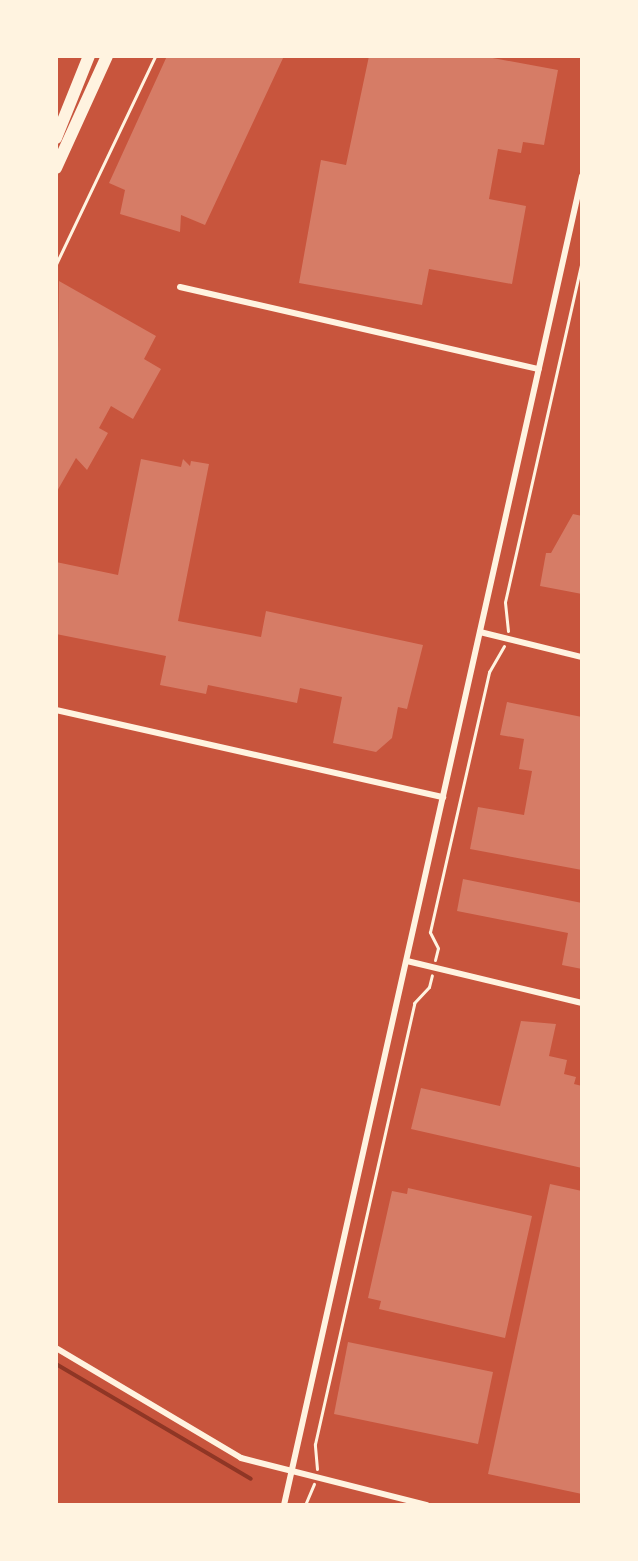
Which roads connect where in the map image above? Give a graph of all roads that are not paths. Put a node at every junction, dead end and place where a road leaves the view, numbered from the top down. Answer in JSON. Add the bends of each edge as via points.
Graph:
{"nodes":[{"id":1,"x":89,"y":56,"type":"edge"},
{"id":2,"x":107,"y":56,"type":"edge"},
{"id":3,"x":56,"y":138,"type":"edge"},
{"id":4,"x":56,"y":168,"type":"edge"},
{"id":5,"x":582,"y":176,"type":"edge"},
{"id":6,"x":180,"y":287,"type":"dead end"},
{"id":7,"x":539,"y":369,"type":"junction"},
{"id":8,"x":480,"y":632,"type":"junction"},
{"id":9,"x":582,"y":657,"type":"edge"},
{"id":10,"x":56,"y":710,"type":"edge"},
{"id":11,"x":443,"y":797,"type":"junction"},
{"id":12,"x":407,"y":961,"type":"junction"},
{"id":13,"x":582,"y":1003,"type":"edge"},
{"id":14,"x":56,"y":1348,"type":"edge"},
{"id":15,"x":291,"y":1473,"type":"junction"},
{"id":16,"x":284,"y":1505,"type":"edge"},
{"id":17,"x":427,"y":1505,"type":"edge"}],
"edges":[{"from":1,"to":3,"type":"highway"},
{"from":2,"to":4,"type":"highway"},
{"from":5,"to":7,"type":"street"},
{"from":6,"to":7,"type":"street"},
{"from":7,"to":8,"type":"street"},
{"from":8,"to":9,"type":"street"},
{"from":8,"to":11,"type":"street"},
{"from":10,"to":11,"type":"street"},
{"from":11,"to":12,"type":"street"},
{"from":12,"to":13,"type":"street"},
{"from":12,"to":15,"type":"street"},
{"from":14,"to":15,"type":"street","via":[[241,1458]]},
{"from":15,"to":16,"type":"street"},
{"from":15,"to":17,"type":"street"}]}
